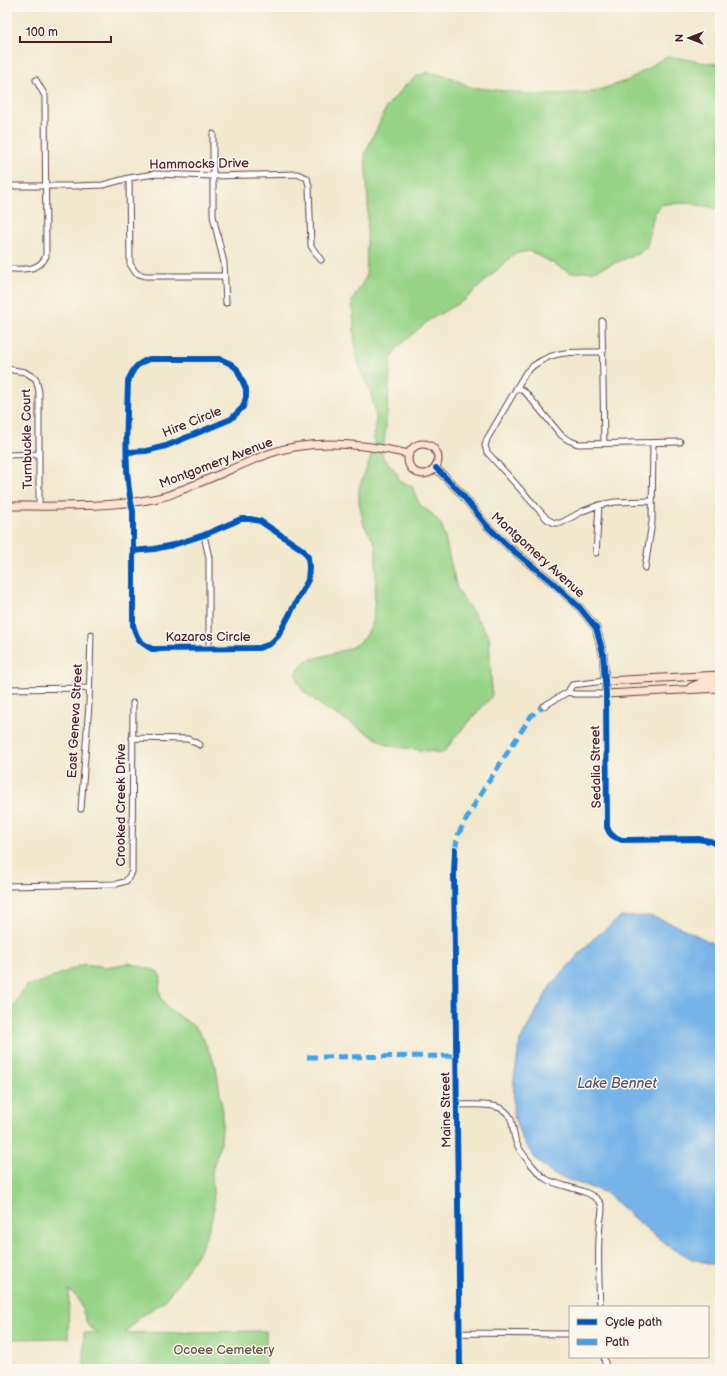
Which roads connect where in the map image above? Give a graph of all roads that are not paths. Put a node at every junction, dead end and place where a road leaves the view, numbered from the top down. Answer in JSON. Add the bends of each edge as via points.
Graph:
{"nodes":[{"id":1,"x":36,"y":80,"type":"dead end"},
{"id":2,"x":212,"y":134,"type":"dead end"},
{"id":3,"x":213,"y":176,"type":"junction"},
{"id":4,"x":129,"y":178,"type":"junction"},
{"id":5,"x":7,"y":186,"type":"edge"},
{"id":6,"x":46,"y":186,"type":"junction"},
{"id":7,"x":321,"y":260,"type":"dead end"},
{"id":8,"x":7,"y":269,"type":"edge"},
{"id":9,"x":225,"y":276,"type":"junction"},
{"id":10,"x":226,"y":303,"type":"dead end"},
{"id":11,"x":602,"y":321,"type":"dead end"},
{"id":12,"x":602,"y":352,"type":"junction"},
{"id":13,"x":7,"y":369,"type":"edge"},
{"id":14,"x":517,"y":387,"type":"junction"},
{"id":15,"x":680,"y":442,"type":"dead end"},
{"id":16,"x":653,"y":443,"type":"junction"},
{"id":17,"x":604,"y":444,"type":"junction"},
{"id":18,"x":127,"y":452,"type":"junction"},
{"id":19,"x":39,"y":454,"type":"junction"},
{"id":20,"x":409,"y":454,"type":"junction"},
{"id":21,"x":7,"y":455,"type":"edge"},
{"id":22,"x":436,"y":468,"type":"junction"},
{"id":23,"x":652,"y":501,"type":"junction"},
{"id":24,"x":131,"y":503,"type":"junction"},
{"id":25,"x":599,"y":505,"type":"junction"},
{"id":26,"x":7,"y":506,"type":"edge"},
{"id":27,"x":39,"y":506,"type":"junction"},
{"id":28,"x":204,"y":535,"type":"junction"},
{"id":29,"x":133,"y":551,"type":"junction"},
{"id":30,"x":596,"y":553,"type":"dead end"},
{"id":31,"x":644,"y":568,"type":"dead end"},
{"id":32,"x":91,"y":634,"type":"dead end"},
{"id":33,"x":209,"y":648,"type":"junction"},
{"id":34,"x":720,"y":675,"type":"edge"},
{"id":35,"x":605,"y":681,"type":"junction"},
{"id":36,"x":720,"y":682,"type":"edge"},
{"id":37,"x":88,"y":688,"type":"junction"},
{"id":38,"x":720,"y":688,"type":"edge"},
{"id":39,"x":7,"y":689,"type":"edge"},
{"id":40,"x":687,"y":689,"type":"junction"},
{"id":41,"x":568,"y":692,"type":"junction"},
{"id":42,"x":606,"y":694,"type":"junction"},
{"id":43,"x":133,"y":703,"type":"dead end"},
{"id":44,"x":542,"y":707,"type":"dead end"},
{"id":45,"x":132,"y":738,"type":"junction"},
{"id":46,"x":200,"y":745,"type":"dead end"},
{"id":47,"x":81,"y":809,"type":"dead end"},
{"id":48,"x":720,"y":846,"type":"edge"},
{"id":49,"x":455,"y":850,"type":"dead end"},
{"id":50,"x":7,"y":886,"type":"edge"},
{"id":51,"x":458,"y":1105,"type":"junction"},
{"id":52,"x":600,"y":1306,"type":"edge"},
{"id":53,"x":460,"y":1334,"type":"junction"},
{"id":54,"x":569,"y":1334,"type":"edge"},
{"id":55,"x":604,"y":1358,"type":"edge"},
{"id":56,"x":460,"y":1369,"type":"edge"},
{"id":57,"x":606,"y":1369,"type":"edge"}],
"edges":[{"from":1,"to":6,"type":"street","via":[[45,96]]},
{"from":2,"to":3,"type":"street"},
{"from":3,"to":4,"type":"street","name":"Hammocks Drive","via":[[155,174]]},
{"from":3,"to":7,"type":"street","name":"Hammocks Drive","via":[[297,174],[307,178],[311,246]]},
{"from":3,"to":9,"type":"street","via":[[213,216]]},
{"from":4,"to":6,"type":"street","name":"Hammocks Drive","via":[[103,185]]},
{"from":4,"to":9,"type":"street","via":[[130,264],[136,273],[146,276]]},
{"from":5,"to":6,"type":"street","name":"Hammocks Drive"},
{"from":6,"to":8,"type":"street","via":[[46,256],[43,263],[34,268]]},
{"from":9,"to":10,"type":"street"},
{"from":11,"to":12,"type":"street"},
{"from":12,"to":14,"type":"street","via":[[558,353],[536,363],[526,372]]},
{"from":12,"to":17,"type":"street"},
{"from":13,"to":19,"type":"street","name":"Turnbuckle Court","via":[[25,372],[36,379],[40,392]]},
{"from":14,"to":17,"type":"street","via":[[526,393],[568,440],[578,444]]},
{"from":14,"to":25,"type":"street","via":[[487,439],[487,452],[547,519],[554,523],[561,523]]},
{"from":15,"to":16,"type":"street"},
{"from":16,"to":17,"type":"street"},
{"from":16,"to":23,"type":"street"},
{"from":18,"to":18,"type":"street","name":"Hire Circle","via":[[166,446],[230,419],[243,407],[246,397],[246,389],[237,369],[220,359],[149,359],[139,363],[128,381]]},
{"from":18,"to":24,"type":"street","name":"Hire Circle"},
{"from":19,"to":21,"type":"street"},
{"from":19,"to":27,"type":"street","name":"Turnbuckle Court"},
{"from":20,"to":22,"type":"street","via":[[409,464],[414,472],[429,474]]},
{"from":20,"to":22,"type":"street","via":[[416,446],[432,446],[439,458]]},
{"from":20,"to":24,"type":"street","name":"Montgomery Avenue","via":[[369,446],[293,447],[269,454],[160,498]]},
{"from":22,"to":35,"type":"street","name":"Montgomery Avenue","via":[[460,492],[487,526],[580,608],[596,628],[603,653]]},
{"from":23,"to":25,"type":"street"},
{"from":23,"to":31,"type":"street","via":[[652,522]]},
{"from":24,"to":27,"type":"street","name":"Montgomery Avenue"},
{"from":24,"to":29,"type":"street","name":"Kazaros Circle"},
{"from":25,"to":30,"type":"street"},
{"from":26,"to":27,"type":"street","name":"Montgomery Avenue"},
{"from":28,"to":29,"type":"street","name":"Kazaros Circle","via":[[154,549]]},
{"from":28,"to":33,"type":"street","via":[[209,558]]},
{"from":28,"to":33,"type":"street","name":"Kazaros Circle","via":[[241,520],[260,521],[303,550],[308,557],[309,568],[308,580],[278,636],[270,644],[259,648]]},
{"from":29,"to":33,"type":"street","name":"Kazaros Circle","via":[[133,625],[136,637],[152,648]]},
{"from":32,"to":37,"type":"street","name":"East Geneva Street"},
{"from":34,"to":35,"type":"street"},
{"from":35,"to":41,"type":"street","via":[[572,685]]},
{"from":35,"to":42,"type":"street","name":"Montgomery Avenue"},
{"from":36,"to":40,"type":"street","via":[[703,682]]},
{"from":37,"to":39,"type":"street"},
{"from":37,"to":47,"type":"street","name":"East Geneva Street"},
{"from":38,"to":40,"type":"street"},
{"from":40,"to":42,"type":"street"},
{"from":41,"to":42,"type":"street"},
{"from":41,"to":44,"type":"street"},
{"from":42,"to":48,"type":"street","name":"Sedalia Street","via":[[609,833],[622,840],[698,839]]},
{"from":43,"to":45,"type":"street","name":"Crooked Creek Drive"},
{"from":45,"to":46,"type":"street","via":[[188,738]]},
{"from":45,"to":50,"type":"street","name":"Crooked Creek Drive","via":[[132,872],[126,881],[116,884]]},
{"from":49,"to":51,"type":"street","name":"Maine Street"},
{"from":51,"to":52,"type":"street","via":[[499,1107],[508,1112],[512,1119],[517,1146],[539,1174],[546,1180],[585,1192],[601,1204]]},
{"from":51,"to":53,"type":"street","name":"Maine Street"},
{"from":53,"to":54,"type":"street"},
{"from":53,"to":56,"type":"street","name":"Maine Street"},
{"from":55,"to":57,"type":"street"}]}
